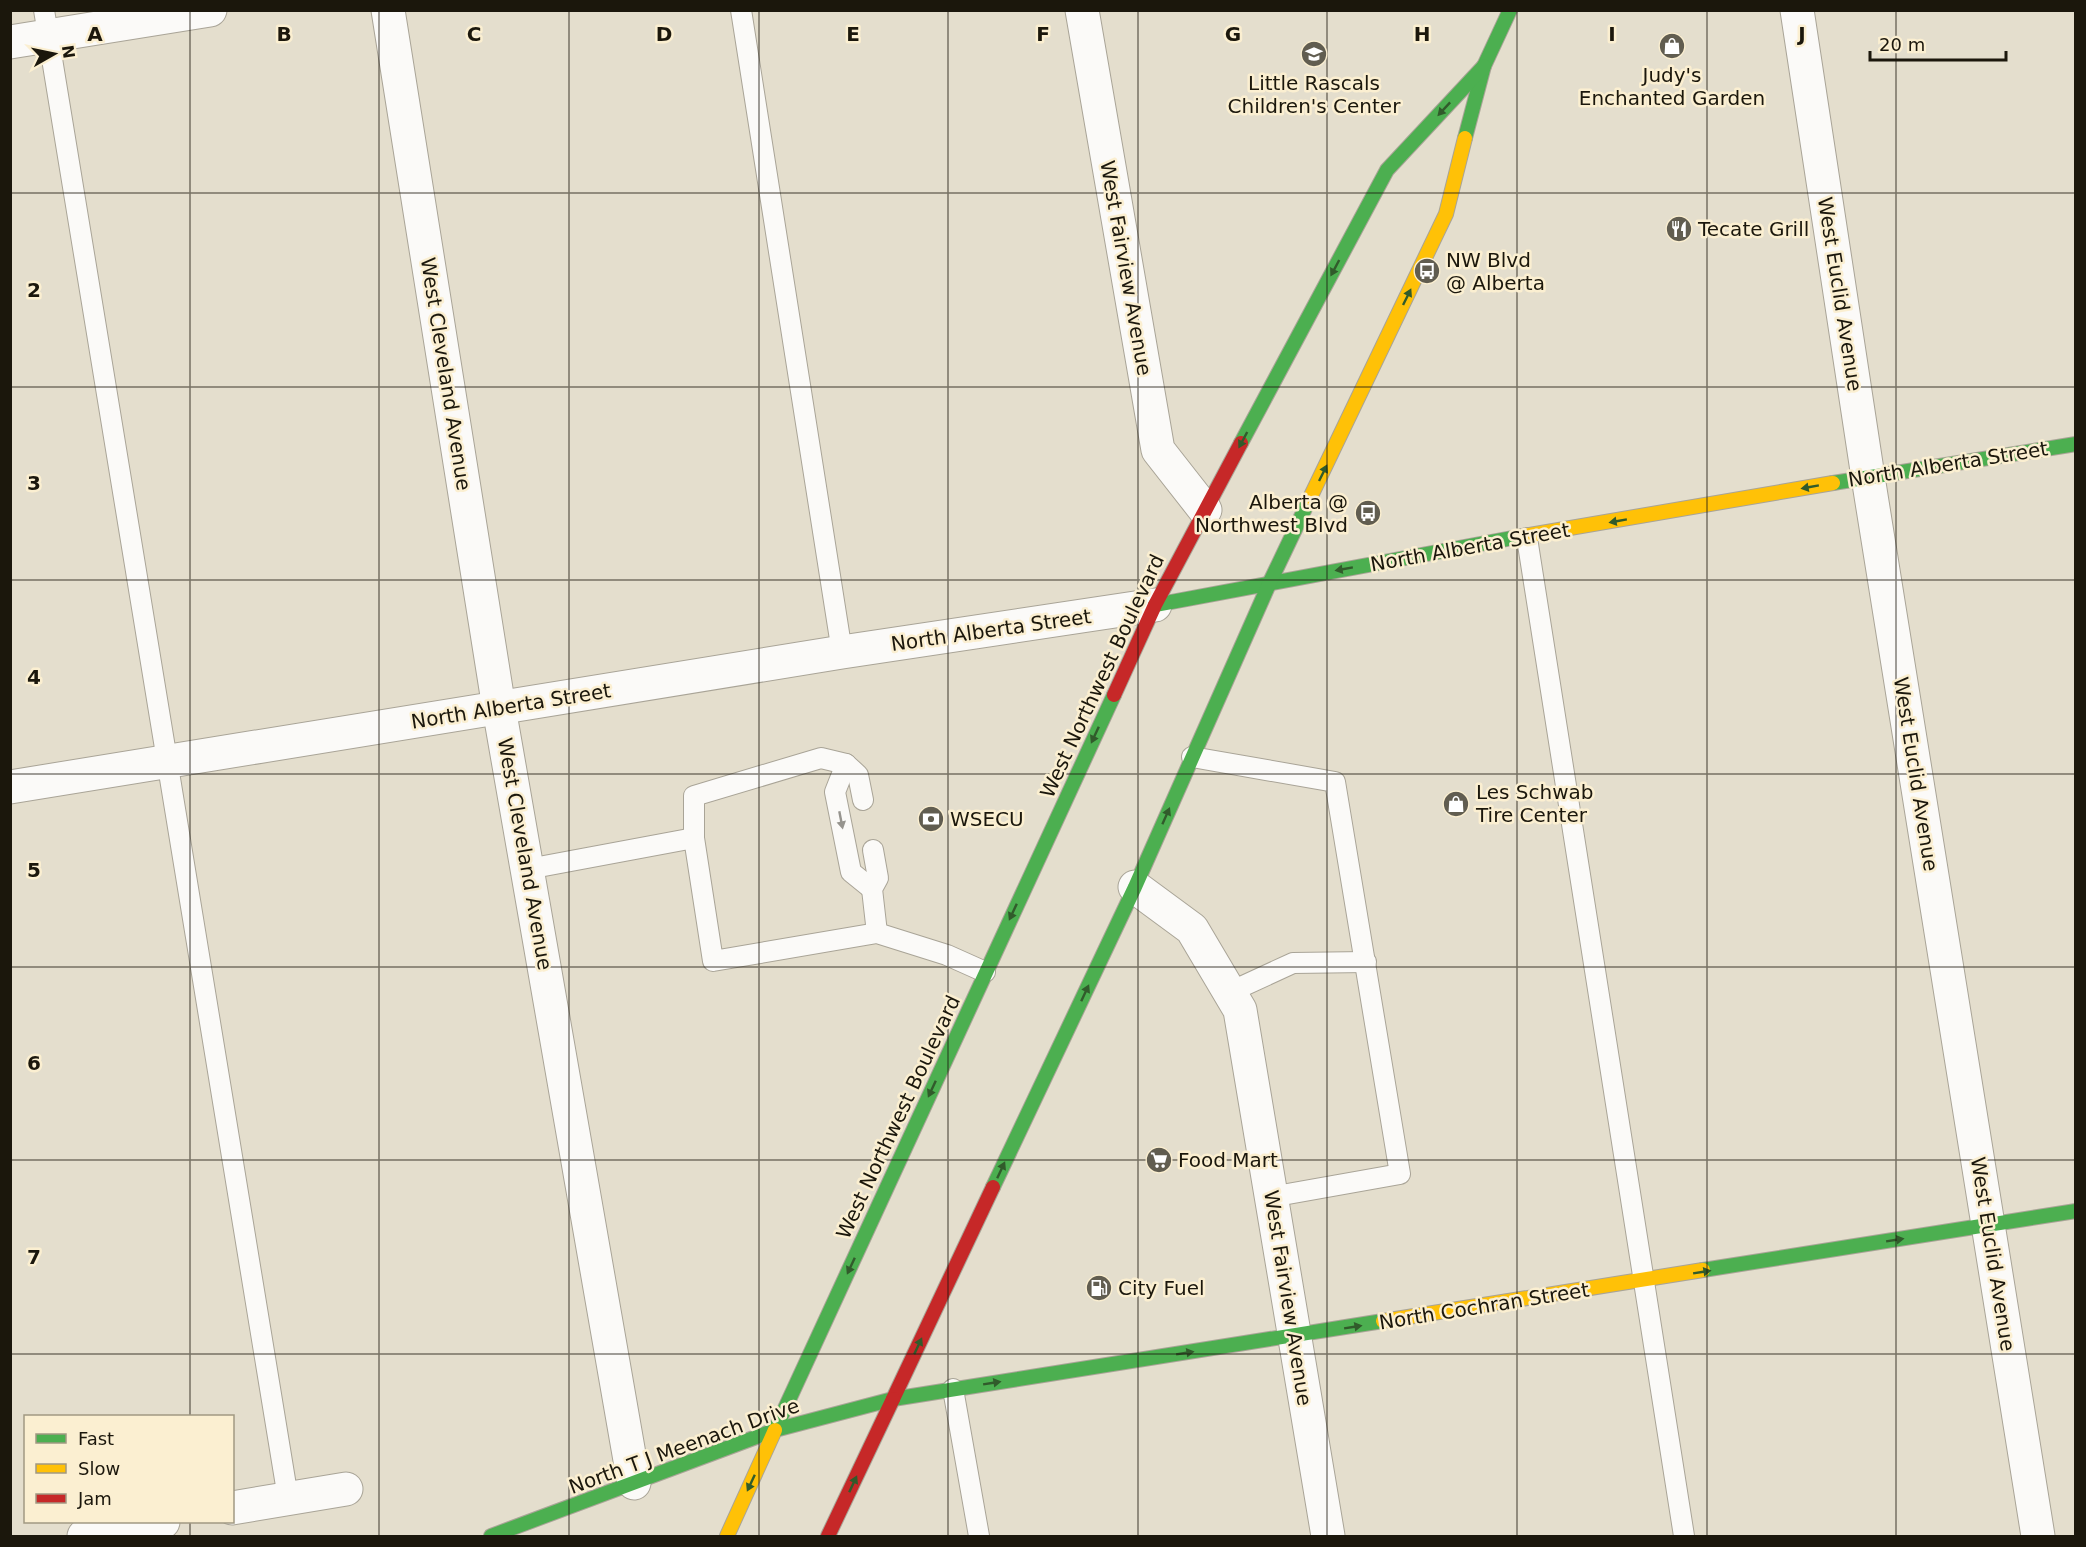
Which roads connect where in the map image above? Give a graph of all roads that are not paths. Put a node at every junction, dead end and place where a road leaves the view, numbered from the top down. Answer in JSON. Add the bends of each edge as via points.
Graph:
{"nodes":[{"id":1,"x":210,"y":10,"type":"edge"},
{"id":2,"x":387,"y":10,"type":"edge"},
{"id":3,"x":741,"y":10,"type":"edge"},
{"id":4,"x":1082,"y":10,"type":"edge"},
{"id":5,"x":1510,"y":10,"type":"edge"},
{"id":6,"x":1797,"y":10,"type":"edge"},
{"id":7,"x":46,"y":23,"type":"edge"},
{"id":8,"x":10,"y":42,"type":"edge"},
{"id":9,"x":1484,"y":66,"type":"junction"},
{"id":10,"x":2076,"y":444,"type":"edge"},
{"id":11,"x":1868,"y":477,"type":"junction"},
{"id":12,"x":1205,"y":510,"type":"junction"},
{"id":13,"x":1527,"y":537,"type":"junction"},
{"id":14,"x":1270,"y":582,"type":"junction"},
{"id":15,"x":1155,"y":605,"type":"junction"},
{"id":16,"x":842,"y":652,"type":"junction"},
{"id":17,"x":500,"y":708,"type":"junction"},
{"id":18,"x":1192,"y":757,"type":"junction"},
{"id":19,"x":165,"y":764,"type":"junction"},
{"id":20,"x":846,"y":764,"type":"junction"},
{"id":21,"x":10,"y":787,"type":"edge"},
{"id":22,"x":863,"y":800,"type":"dead end"},
{"id":23,"x":694,"y":838,"type":"junction"},
{"id":24,"x":873,"y":850,"type":"dead end"},
{"id":25,"x":528,"y":869,"type":"junction"},
{"id":26,"x":1135,"y":888,"type":"junction"},
{"id":27,"x":872,"y":889,"type":"junction"},
{"id":28,"x":877,"y":933,"type":"junction"},
{"id":29,"x":1366,"y":962,"type":"junction"},
{"id":30,"x":985,"y":972,"type":"junction"},
{"id":31,"x":1230,"y":992,"type":"junction"},
{"id":32,"x":1271,"y":1197,"type":"junction"},
{"id":33,"x":2076,"y":1211,"type":"edge"},
{"id":34,"x":1988,"y":1225,"type":"junction"},
{"id":35,"x":1644,"y":1281,"type":"junction"},
{"id":36,"x":1295,"y":1336,"type":"junction"},
{"id":37,"x":953,"y":1389,"type":"junction"},
{"id":38,"x":893,"y":1399,"type":"junction"},
{"id":39,"x":775,"y":1430,"type":"junction"},
{"id":40,"x":634,"y":1483,"type":"junction"},
{"id":41,"x":346,"y":1489,"type":"dead end"},
{"id":42,"x":288,"y":1498,"type":"junction"},
{"id":43,"x":234,"y":1508,"type":"edge"},
{"id":44,"x":152,"y":1523,"type":"edge"},
{"id":45,"x":84,"y":1536,"type":"edge"},
{"id":46,"x":491,"y":1536,"type":"edge"},
{"id":47,"x":727,"y":1536,"type":"edge"},
{"id":48,"x":828,"y":1536,"type":"edge"},
{"id":49,"x":979,"y":1536,"type":"edge"},
{"id":50,"x":1328,"y":1536,"type":"edge"},
{"id":51,"x":1684,"y":1536,"type":"edge"},
{"id":52,"x":2038,"y":1536,"type":"edge"}],
"edges":[{"from":1,"to":7,"type":"street"},
{"from":2,"to":17,"type":"street","name":"West Cleveland Avenue"},
{"from":3,"to":16,"type":"lane"},
{"from":4,"to":12,"type":"street","name":"West Fairview Avenue","via":[[1158,450]]},
{"from":5,"to":9,"type":"main road","name":"West Northwest Boulevard"},
{"from":6,"to":11,"type":"street","name":"West Euclid Avenue"},
{"from":7,"to":8,"type":"street"},
{"from":7,"to":19,"type":"lane"},
{"from":9,"to":12,"type":"main road","name":"West Northwest Boulevard","one_way":true,"via":[[1387,170]]},
{"from":14,"to":9,"type":"main road","name":"West Northwest Boulevard","one_way":true,"via":[[1446,214]]},
{"from":10,"to":11,"type":"main road","name":"North Alberta Street"},
{"from":11,"to":13,"type":"main road","name":"North Alberta Street","one_way":true},
{"from":11,"to":34,"type":"street","name":"West Euclid Avenue"},
{"from":12,"to":15,"type":"main road","name":"West Northwest Boulevard"},
{"from":13,"to":14,"type":"main road","name":"North Alberta Street","one_way":true},
{"from":13,"to":35,"type":"lane"},
{"from":14,"to":15,"type":"main road","name":"North Alberta Street"},
{"from":14,"to":18,"type":"main road","name":"West Northwest Boulevard"},
{"from":15,"to":16,"type":"street","name":"North Alberta Street"},
{"from":15,"to":30,"type":"main road","name":"West Northwest Boulevard","one_way":true},
{"from":16,"to":17,"type":"street","name":"North Alberta Street"},
{"from":17,"to":19,"type":"street","name":"North Alberta Street"},
{"from":17,"to":25,"type":"street","name":"West Cleveland Avenue"},
{"from":26,"to":18,"type":"main road","name":"West Northwest Boulevard","one_way":true},
{"from":18,"to":29,"type":"lane","via":[[1335,782]]},
{"from":19,"to":21,"type":"street","name":"North Alberta Street"},
{"from":19,"to":42,"type":"lane"},
{"from":20,"to":22,"type":"lane","via":[[858,775]]},
{"from":20,"to":23,"type":"lane","via":[[821,758],[694,795]]},
{"from":20,"to":27,"type":"lane","one_way":true,"via":[[835,792],[851,872]]},
{"from":23,"to":25,"type":"lane"},
{"from":23,"to":28,"type":"lane","via":[[712,961]]},
{"from":24,"to":27,"type":"lane","via":[[878,878]]},
{"from":25,"to":40,"type":"street","name":"West Cleveland Avenue"},
{"from":26,"to":31,"type":"street","name":"West Fairview Avenue","via":[[1192,929]]},
{"from":38,"to":26,"type":"main road","name":"West Northwest Boulevard","one_way":true},
{"from":27,"to":28,"type":"lane"},
{"from":28,"to":30,"type":"lane","via":[[947,955]]},
{"from":29,"to":31,"type":"lane","via":[[1293,963]]},
{"from":29,"to":32,"type":"lane","via":[[1400,1174]]},
{"from":30,"to":39,"type":"main road","name":"West Northwest Boulevard","one_way":true},
{"from":31,"to":32,"type":"street","name":"West Fairview Avenue","via":[[1240,1010]]},
{"from":32,"to":36,"type":"street","name":"West Fairview Avenue"},
{"from":33,"to":34,"type":"main road","name":"North Cochran Street"},
{"from":35,"to":34,"type":"main road","name":"North Cochran Street","one_way":true},
{"from":34,"to":52,"type":"street","name":"West Euclid Avenue"},
{"from":36,"to":35,"type":"main road","name":"North Cochran Street","one_way":true},
{"from":35,"to":51,"type":"lane"},
{"from":37,"to":36,"type":"main road","name":"North Cochran Street","one_way":true},
{"from":36,"to":50,"type":"street","name":"West Fairview Avenue"},
{"from":37,"to":38,"type":"main road","name":"North Cochran Street"},
{"from":37,"to":49,"type":"lane"},
{"from":38,"to":39,"type":"main road","name":"North T J Meenach Drive"},
{"from":48,"to":38,"type":"main road","name":"West Northwest Boulevard","one_way":true},
{"from":39,"to":40,"type":"main road","name":"North T J Meenach Drive"},
{"from":39,"to":47,"type":"main road","name":"West Northwest Boulevard","one_way":true},
{"from":40,"to":46,"type":"main road","name":"North T J Meenach Drive"},
{"from":41,"to":42,"type":"street"},
{"from":42,"to":43,"type":"street"},
{"from":44,"to":45,"type":"street"}]}
